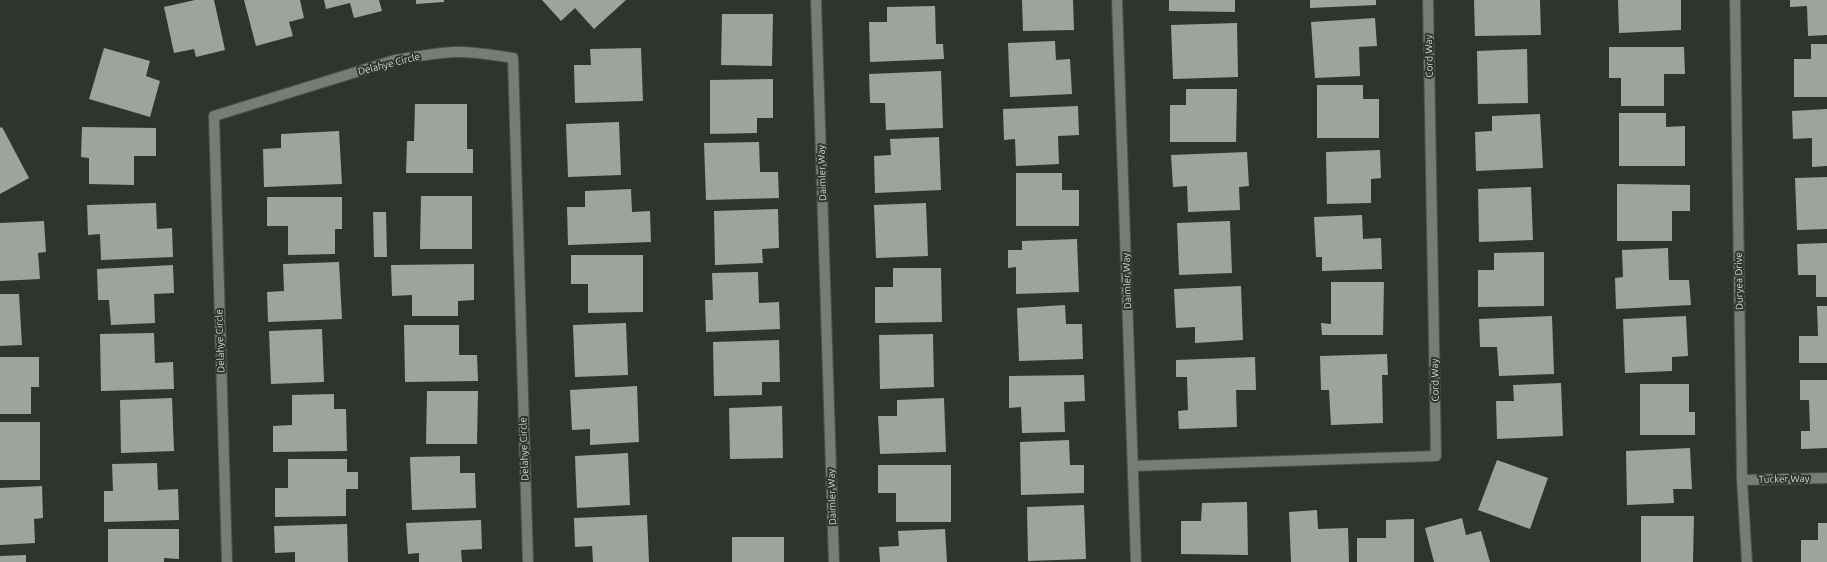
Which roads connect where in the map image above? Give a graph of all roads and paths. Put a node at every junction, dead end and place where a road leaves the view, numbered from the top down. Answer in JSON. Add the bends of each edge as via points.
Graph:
{"nodes":[{"id":1,"x":816,"y":0,"type":"edge"},
{"id":2,"x":1118,"y":0,"type":"edge"},
{"id":3,"x":1428,"y":0,"type":"edge"},
{"id":4,"x":1735,"y":0,"type":"edge"},
{"id":5,"x":1133,"y":466,"type":"junction"},
{"id":6,"x":1827,"y":478,"type":"edge"},
{"id":7,"x":1742,"y":480,"type":"junction"},
{"id":8,"x":227,"y":562,"type":"edge"},
{"id":9,"x":528,"y":562,"type":"edge"},
{"id":10,"x":834,"y":562,"type":"edge"},
{"id":11,"x":1136,"y":562,"type":"edge"},
{"id":12,"x":1747,"y":562,"type":"edge"}],
"edges":[{"from":1,"to":10,"type":"street","name":"Daimler Way"},
{"from":2,"to":5,"type":"street","name":"Daimler Way"},
{"from":3,"to":5,"type":"street","name":"Cord Way","via":[[1436,456]]},
{"from":4,"to":7,"type":"street","name":"Duryea Drive"},
{"from":5,"to":11,"type":"street","name":"Daimler Way"},
{"from":6,"to":7,"type":"street","name":"Tucker Way"},
{"from":7,"to":12,"type":"street","name":"Duryea Drive"},
{"from":8,"to":9,"type":"street","name":"Delahye Circle","via":[[214,116],[395,60],[454,52],[513,58]]}]}
